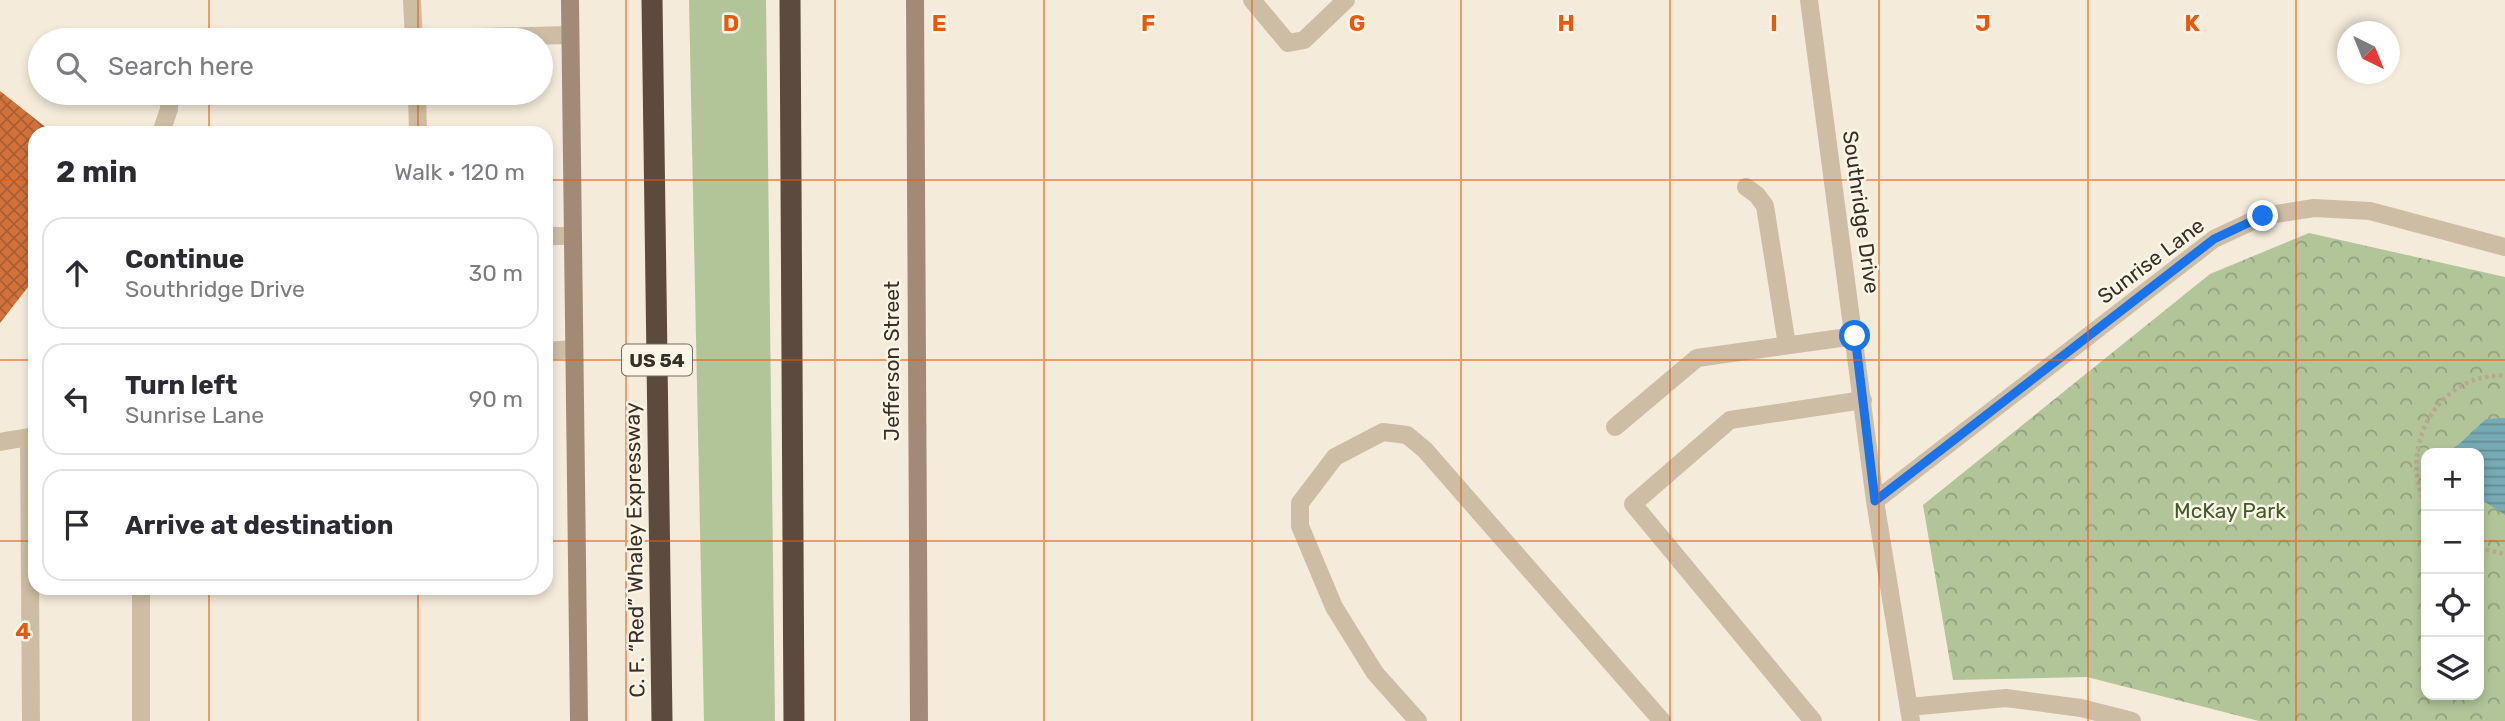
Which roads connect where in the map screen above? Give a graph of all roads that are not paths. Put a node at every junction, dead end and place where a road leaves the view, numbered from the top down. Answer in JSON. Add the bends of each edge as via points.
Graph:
{"nodes":[{"id":1,"x":412,"y":0,"type":"edge"},
{"id":2,"x":570,"y":0,"type":"edge"},
{"id":3,"x":652,"y":0,"type":"edge"},
{"id":4,"x":790,"y":0,"type":"edge"},
{"id":5,"x":915,"y":0,"type":"edge"},
{"id":6,"x":1252,"y":0,"type":"edge"},
{"id":7,"x":1346,"y":0,"type":"edge"},
{"id":8,"x":1809,"y":0,"type":"edge"},
{"id":9,"x":413,"y":28,"type":"edge"},
{"id":10,"x":553,"y":35,"type":"edge"},
{"id":11,"x":570,"y":35,"type":"junction"},
{"id":12,"x":169,"y":105,"type":"edge"},
{"id":13,"x":417,"y":105,"type":"edge"},
{"id":14,"x":163,"y":126,"type":"edge"},
{"id":15,"x":418,"y":126,"type":"edge"},
{"id":16,"x":1746,"y":187,"type":"dead end"},
{"id":17,"x":553,"y":236,"type":"edge"},
{"id":18,"x":572,"y":236,"type":"junction"},
{"id":19,"x":2505,"y":247,"type":"edge"},
{"id":20,"x":1855,"y":336,"type":"junction"},
{"id":21,"x":1787,"y":345,"type":"junction"},
{"id":22,"x":574,"y":349,"type":"junction"},
{"id":23,"x":553,"y":350,"type":"edge"},
{"id":24,"x":1863,"y":400,"type":"junction"},
{"id":25,"x":1615,"y":427,"type":"dead end"},
{"id":26,"x":28,"y":437,"type":"edge"},
{"id":27,"x":0,"y":442,"type":"edge"},
{"id":28,"x":1875,"y":501,"type":"junction"},
{"id":29,"x":31,"y":595,"type":"edge"},
{"id":30,"x":141,"y":595,"type":"edge"},
{"id":31,"x":1910,"y":714,"type":"edge"},
{"id":32,"x":31,"y":721,"type":"edge"},
{"id":33,"x":141,"y":721,"type":"edge"},
{"id":34,"x":579,"y":721,"type":"edge"},
{"id":35,"x":662,"y":721,"type":"edge"},
{"id":36,"x":794,"y":721,"type":"edge"},
{"id":37,"x":919,"y":721,"type":"edge"},
{"id":38,"x":1418,"y":721,"type":"edge"},
{"id":39,"x":1662,"y":721,"type":"edge"},
{"id":40,"x":1814,"y":721,"type":"edge"},
{"id":41,"x":2132,"y":721,"type":"edge"}],
"edges":[{"from":1,"to":9,"type":"street"},
{"from":2,"to":11,"type":"street"},
{"from":3,"to":35,"type":"highway","name":"C. F. “Red” Whaley Expressway","number":"US 54"},
{"from":4,"to":36,"type":"highway"},
{"from":5,"to":37,"type":"street","name":"Jefferson Street"},
{"from":6,"to":7,"type":"street","via":[[1288,43],[1304,40]]},
{"from":8,"to":20,"type":"street","name":"Southridge Drive"},
{"from":10,"to":11,"type":"street"},
{"from":11,"to":18,"type":"street"},
{"from":12,"to":14,"type":"street"},
{"from":13,"to":15,"type":"street"},
{"from":16,"to":21,"type":"street","via":[[1765,206]]},
{"from":17,"to":18,"type":"street"},
{"from":18,"to":22,"type":"street"},
{"from":19,"to":28,"type":"street","name":"Sunrise Lane","via":[[2370,211],[2314,208],[2263,216],[2214,239]]},
{"from":20,"to":21,"type":"street"},
{"from":20,"to":24,"type":"street","name":"Southridge Drive"},
{"from":21,"to":25,"type":"street","via":[[1697,358]]},
{"from":22,"to":23,"type":"street"},
{"from":22,"to":34,"type":"street"},
{"from":24,"to":28,"type":"street","name":"Southridge Drive"},
{"from":24,"to":40,"type":"street","via":[[1730,419],[1633,504]]},
{"from":26,"to":27,"type":"street"},
{"from":28,"to":31,"type":"street","name":"Southridge Drive"},
{"from":29,"to":32,"type":"street"},
{"from":30,"to":33,"type":"street"},
{"from":31,"to":41,"type":"street","via":[[2006,698],[2081,708]]},
{"from":38,"to":39,"type":"street","via":[[1375,673],[1334,607],[1300,526],[1300,503],[1335,457],[1383,432],[1407,435],[1425,450]]}]}
